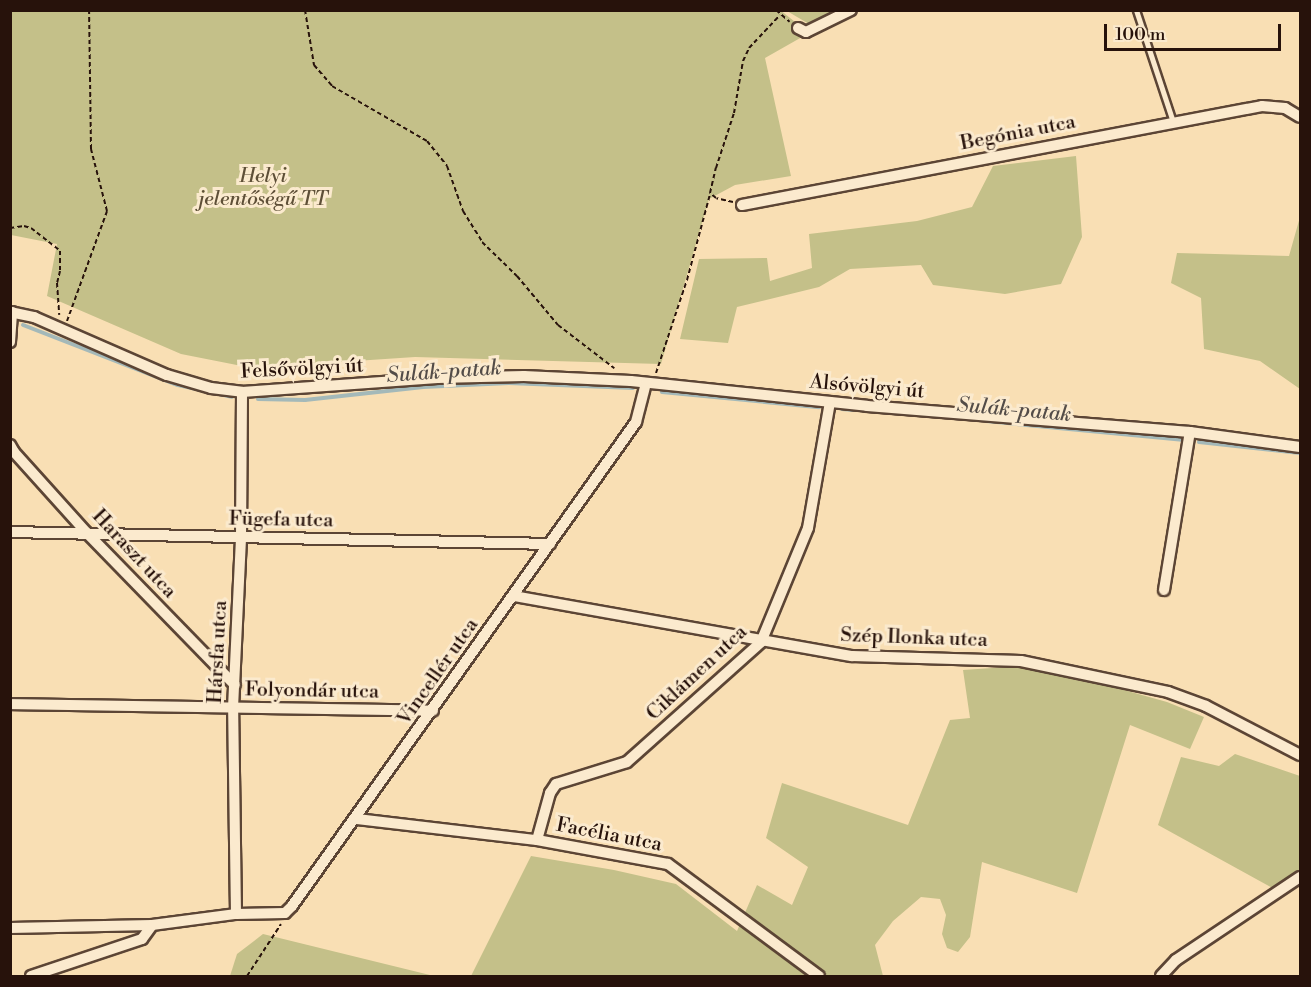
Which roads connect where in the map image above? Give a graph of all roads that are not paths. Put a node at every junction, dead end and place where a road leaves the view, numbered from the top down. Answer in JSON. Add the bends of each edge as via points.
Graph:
{"nodes":[{"id":1,"x":851,"y":10,"type":"edge"},
{"id":2,"x":1136,"y":10,"type":"edge"},
{"id":3,"x":798,"y":28,"type":"dead end"},
{"id":4,"x":1300,"y":117,"type":"edge"},
{"id":5,"x":1173,"y":122,"type":"junction"},
{"id":6,"x":742,"y":205,"type":"road end"},
{"id":7,"x":11,"y":312,"type":"edge"},
{"id":8,"x":10,"y":342,"type":"edge"},
{"id":9,"x":650,"y":383,"type":"junction"},
{"id":10,"x":242,"y":392,"type":"junction"},
{"id":11,"x":830,"y":402,"type":"junction"},
{"id":12,"x":1190,"y":432,"type":"junction"},
{"id":13,"x":10,"y":445,"type":"edge"},
{"id":14,"x":1300,"y":447,"type":"edge"},
{"id":15,"x":10,"y":532,"type":"edge"},
{"id":16,"x":87,"y":533,"type":"junction"},
{"id":17,"x":241,"y":537,"type":"junction"},
{"id":18,"x":550,"y":544,"type":"junction"},
{"id":19,"x":1164,"y":590,"type":"dead end"},
{"id":20,"x":514,"y":596,"type":"junction"},
{"id":21,"x":761,"y":642,"type":"junction"},
{"id":22,"x":235,"y":685,"type":"junction"},
{"id":23,"x":10,"y":704,"type":"edge"},
{"id":24,"x":233,"y":708,"type":"junction"},
{"id":25,"x":433,"y":711,"type":"junction"},
{"id":26,"x":1300,"y":755,"type":"edge"},
{"id":27,"x":357,"y":819,"type":"junction"},
{"id":28,"x":537,"y":840,"type":"junction"},
{"id":29,"x":1300,"y":877,"type":"edge"},
{"id":30,"x":236,"y":914,"type":"junction"},
{"id":31,"x":152,"y":925,"type":"junction"},
{"id":32,"x":10,"y":928,"type":"edge"},
{"id":33,"x":31,"y":976,"type":"edge"},
{"id":34,"x":819,"y":976,"type":"edge"},
{"id":35,"x":1161,"y":976,"type":"edge"}],
"edges":[{"from":1,"to":3,"type":"street","via":[[819,28],[806,32]]},
{"from":2,"to":5,"type":"lane"},
{"from":4,"to":5,"type":"street","name":"Begónia utca","via":[[1285,108],[1262,106]]},
{"from":5,"to":6,"type":"street","name":"Begónia utca"},
{"from":7,"to":8,"type":"street"},
{"from":7,"to":10,"type":"street","name":"Felsővölgyi út","via":[[64,329],[167,375]]},
{"from":9,"to":10,"type":"street","name":"Felsővölgyi út","via":[[524,376]]},
{"from":9,"to":11,"type":"street","name":"Alsóvölgyi út"},
{"from":9,"to":18,"type":"street","name":"Vincellér utca","via":[[636,422]]},
{"from":10,"to":17,"type":"street","name":"Hársfa utca"},
{"from":11,"to":12,"type":"street","name":"Alsóvölgyi út"},
{"from":11,"to":21,"type":"street","name":"Ciklámen utca","via":[[808,528]]},
{"from":12,"to":14,"type":"street","name":"Alsóvölgyi út"},
{"from":12,"to":19,"type":"street"},
{"from":13,"to":16,"type":"street","name":"Haraszt utca"},
{"from":15,"to":16,"type":"street","name":"Fügefa utca"},
{"from":16,"to":17,"type":"street","name":"Fügefa utca"},
{"from":16,"to":22,"type":"street","name":"Haraszt utca"},
{"from":17,"to":18,"type":"street","name":"Fügefa utca"},
{"from":17,"to":22,"type":"street","name":"Hársfa utca"},
{"from":18,"to":20,"type":"street","name":"Vincellér utca"},
{"from":20,"to":21,"type":"street","name":"Szép Ilonka utca"},
{"from":20,"to":25,"type":"street","name":"Vincellér utca"},
{"from":21,"to":26,"type":"street","name":"Szép Ilonka utca","via":[[852,656],[1012,660],[1168,692],[1206,706]]},
{"from":21,"to":28,"type":"street","name":"Ciklámen utca","via":[[627,762],[556,784]]},
{"from":22,"to":24,"type":"street","name":"Hársfa utca"},
{"from":23,"to":24,"type":"street","name":"Folyondár utca"},
{"from":24,"to":25,"type":"street","name":"Folyondár utca"},
{"from":24,"to":30,"type":"street","name":"Hársfa utca"},
{"from":25,"to":27,"type":"street","name":"Vincellér utca"},
{"from":27,"to":28,"type":"street","name":"Facélia utca"},
{"from":27,"to":30,"type":"street","name":"Vincellér utca","via":[[285,913]]},
{"from":28,"to":34,"type":"street","name":"Facélia utca","via":[[668,864]]},
{"from":29,"to":35,"type":"street","via":[[1176,960]]},
{"from":30,"to":31,"type":"street"},
{"from":31,"to":32,"type":"street"},
{"from":31,"to":33,"type":"street","via":[[142,939]]}]}
